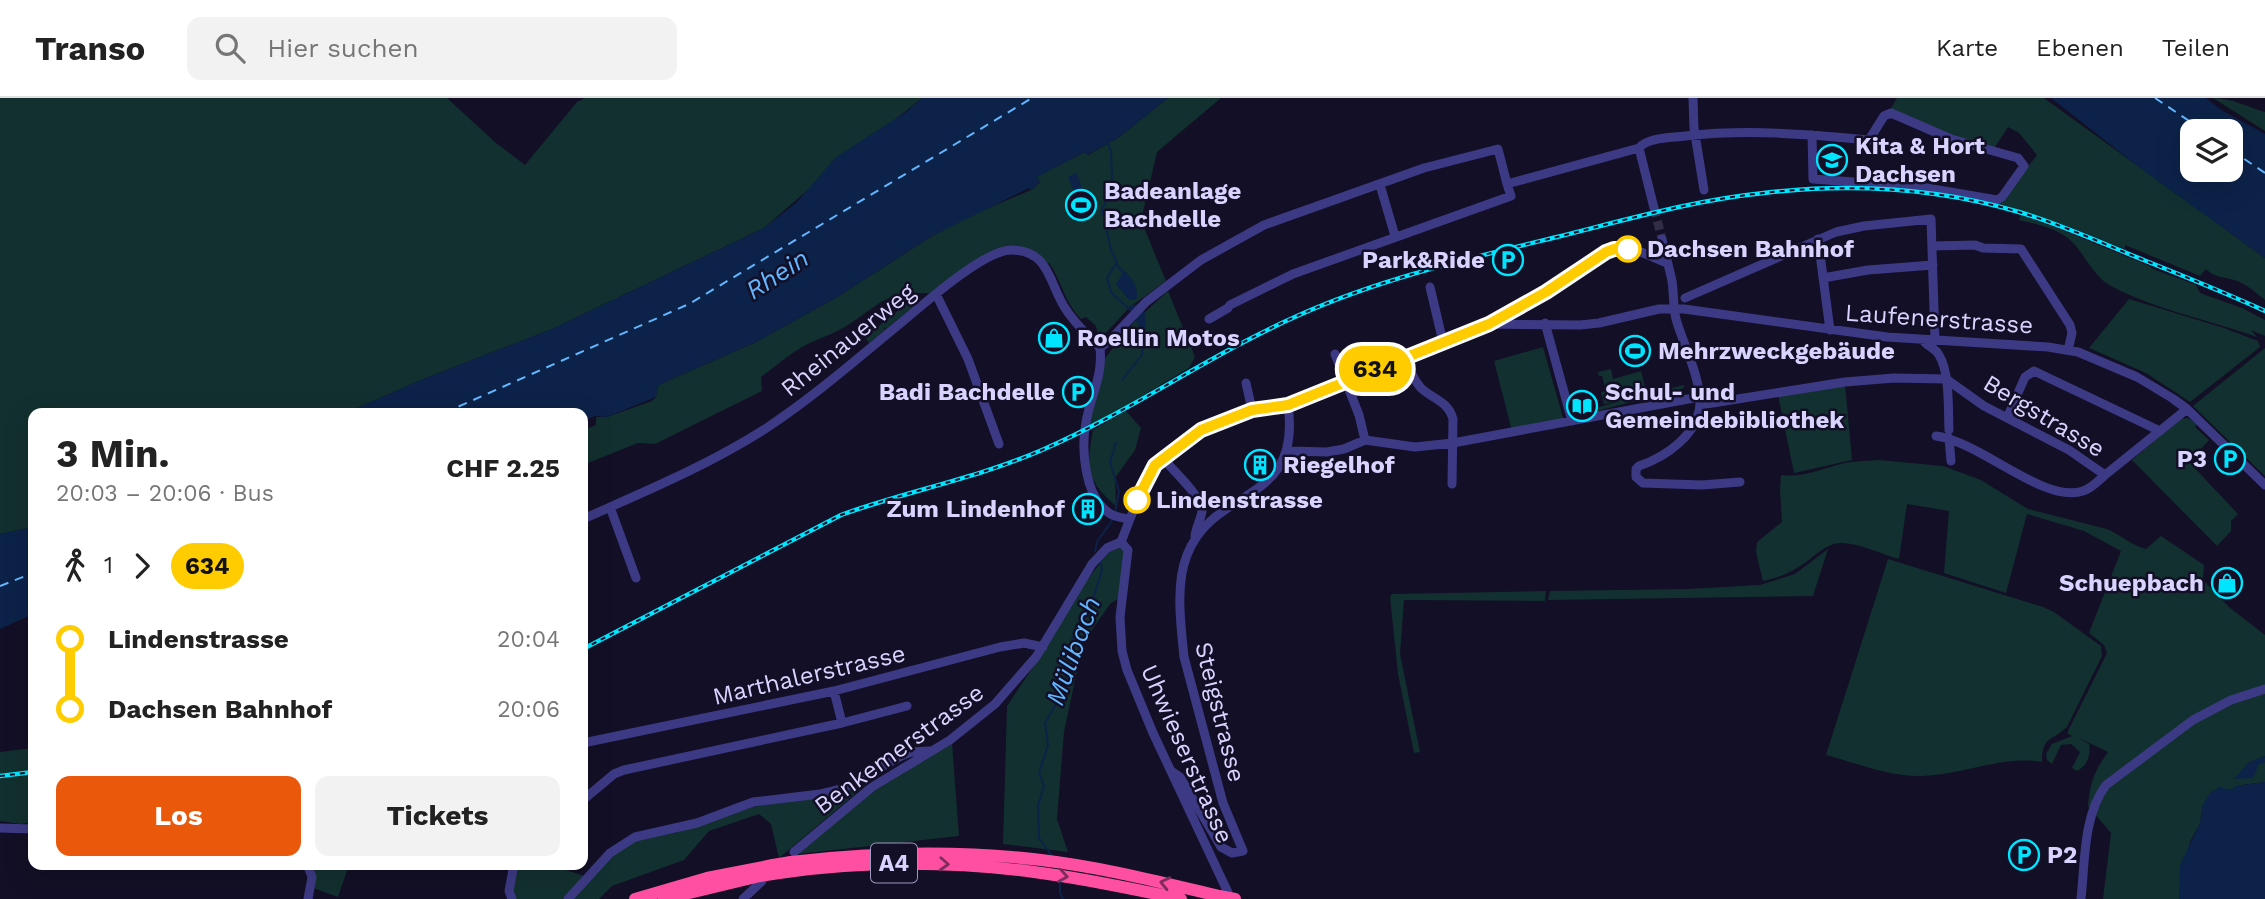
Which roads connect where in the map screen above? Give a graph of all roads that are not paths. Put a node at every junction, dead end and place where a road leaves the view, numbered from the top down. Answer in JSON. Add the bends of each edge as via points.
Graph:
{"nodes":[{"id":1,"x":1693,"y":98,"type":"edge"},
{"id":2,"x":1696,"y":135,"type":"junction"},
{"id":3,"x":1812,"y":135,"type":"junction"},
{"id":4,"x":1639,"y":148,"type":"junction"},
{"id":5,"x":1507,"y":184,"type":"junction"},
{"id":6,"x":1380,"y":185,"type":"junction"},
{"id":7,"x":1704,"y":190,"type":"dead end"},
{"id":8,"x":1654,"y":208,"type":"tunnel mouth"},
{"id":9,"x":1395,"y":236,"type":"junction"},
{"id":10,"x":1662,"y":239,"type":"tunnel mouth"},
{"id":11,"x":1818,"y":239,"type":"junction"},
{"id":12,"x":1933,"y":246,"type":"junction"},
{"id":13,"x":1667,"y":263,"type":"junction"},
{"id":14,"x":1933,"y":265,"type":"junction"},
{"id":15,"x":1823,"y":278,"type":"junction"},
{"id":16,"x":1430,"y":287,"type":"dead end"},
{"id":17,"x":936,"y":294,"type":"junction"},
{"id":18,"x":1685,"y":298,"type":"junction"},
{"id":19,"x":1674,"y":303,"type":"junction"},
{"id":20,"x":1686,"y":310,"type":"junction"},
{"id":21,"x":1209,"y":320,"type":"dead end"},
{"id":22,"x":1545,"y":323,"type":"junction"},
{"id":23,"x":1489,"y":324,"type":"junction"},
{"id":24,"x":1830,"y":330,"type":"junction"},
{"id":25,"x":1923,"y":340,"type":"junction"},
{"id":26,"x":1935,"y":340,"type":"junction"},
{"id":27,"x":1443,"y":342,"type":"junction"},
{"id":28,"x":1100,"y":348,"type":"junction"},
{"id":29,"x":2068,"y":350,"type":"junction"},
{"id":30,"x":1335,"y":354,"type":"dead end"},
{"id":31,"x":1404,"y":357,"type":"junction"},
{"id":32,"x":1946,"y":379,"type":"junction"},
{"id":33,"x":1344,"y":381,"type":"junction"},
{"id":34,"x":1246,"y":383,"type":"dead end"},
{"id":35,"x":1700,"y":401,"type":"junction"},
{"id":36,"x":1288,"y":405,"type":"junction"},
{"id":37,"x":2187,"y":409,"type":"junction"},
{"id":38,"x":1252,"y":410,"type":"junction"},
{"id":39,"x":2007,"y":418,"type":"junction"},
{"id":40,"x":1572,"y":421,"type":"junction"},
{"id":41,"x":2160,"y":431,"type":"junction"},
{"id":42,"x":1949,"y":434,"type":"junction"},
{"id":43,"x":1936,"y":436,"type":"dead end"},
{"id":44,"x":1365,"y":440,"type":"junction"},
{"id":45,"x":1453,"y":443,"type":"junction"},
{"id":46,"x":999,"y":444,"type":"dead end"},
{"id":47,"x":1288,"y":451,"type":"junction"},
{"id":48,"x":1162,"y":457,"type":"junction"},
{"id":49,"x":1951,"y":461,"type":"dead end"},
{"id":50,"x":2105,"y":475,"type":"junction"},
{"id":51,"x":1740,"y":482,"type":"dead end"},
{"id":52,"x":1452,"y":484,"type":"dead end"},
{"id":53,"x":2265,"y":485,"type":"edge"},
{"id":54,"x":610,"y":507,"type":"junction"},
{"id":55,"x":588,"y":517,"type":"edge"},
{"id":56,"x":1125,"y":518,"type":"junction"},
{"id":57,"x":1196,"y":538,"type":"junction"},
{"id":58,"x":1121,"y":542,"type":"junction"},
{"id":59,"x":636,"y":578,"type":"dead end"},
{"id":60,"x":1043,"y":647,"type":"junction"},
{"id":61,"x":2265,"y":689,"type":"edge"},
{"id":62,"x":834,"y":691,"type":"junction"},
{"id":63,"x":907,"y":706,"type":"dead end"},
{"id":64,"x":842,"y":723,"type":"junction"},
{"id":65,"x":588,"y":742,"type":"edge"},
{"id":66,"x":931,"y":751,"type":"junction"},
{"id":67,"x":1171,"y":771,"type":"junction"},
{"id":68,"x":588,"y":796,"type":"edge"},
{"id":69,"x":0,"y":828,"type":"edge"},
{"id":70,"x":28,"y":829,"type":"edge"},
{"id":71,"x":793,"y":857,"type":"junction"},
{"id":72,"x":1011,"y":863,"type":"junction"},
{"id":73,"x":776,"y":869,"type":"junction"},
{"id":74,"x":309,"y":870,"type":"edge"},
{"id":75,"x":512,"y":870,"type":"edge"},
{"id":76,"x":761,"y":878,"type":"junction"},
{"id":77,"x":1228,"y":898,"type":"edge"},
{"id":78,"x":308,"y":899,"type":"edge"},
{"id":79,"x":512,"y":899,"type":"edge"},
{"id":80,"x":568,"y":899,"type":"edge"},
{"id":81,"x":635,"y":899,"type":"edge"},
{"id":82,"x":664,"y":899,"type":"edge"},
{"id":83,"x":743,"y":899,"type":"edge"},
{"id":84,"x":1181,"y":899,"type":"edge"},
{"id":85,"x":2081,"y":899,"type":"edge"}],
"edges":[{"from":1,"to":2,"type":"street"},
{"from":2,"to":3,"type":"street","via":[[1756,131]]},
{"from":2,"to":4,"type":"street","via":[[1644,143]]},
{"from":2,"to":7,"type":"street"},
{"from":3,"to":3,"type":"street","via":[[1869,139],[1888,113],[1894,113],[1951,139],[2018,158],[2023,169],[1996,200],[1921,187],[1813,179]]},
{"from":4,"to":5,"type":"street"},
{"from":4,"to":8,"type":"street"},
{"from":5,"to":6,"type":"street","via":[[1499,149]]},
{"from":5,"to":9,"type":"street","via":[[1511,196]]},
{"from":6,"to":9,"type":"street"},
{"from":6,"to":28,"type":"street","via":[[1264,225],[1203,258],[1129,318]]},
{"from":9,"to":21,"type":"street","via":[[1293,274],[1230,304]]},
{"from":10,"to":13,"type":"street"},
{"from":11,"to":12,"type":"street","via":[[1864,226],[1931,219]]},
{"from":11,"to":15,"type":"street"},
{"from":11,"to":18,"type":"street"},
{"from":12,"to":14,"type":"street"},
{"from":12,"to":29,"type":"street","via":[[2021,249],[2070,325]]},
{"from":13,"to":19,"type":"street"},
{"from":13,"to":23,"type":"street","via":[[1641,252],[1611,249]]},
{"from":14,"to":15,"type":"street"},
{"from":14,"to":26,"type":"street"},
{"from":15,"to":24,"type":"street"},
{"from":16,"to":27,"type":"street"},
{"from":17,"to":28,"type":"street","name":"Rheinauerweg","via":[[989,256],[1012,250],[1025,253],[1048,270],[1066,311]]},
{"from":17,"to":46,"type":"street","via":[[968,359]]},
{"from":17,"to":54,"type":"street","name":"Rheinauerweg","via":[[767,428]]},
{"from":18,"to":19,"type":"street"},
{"from":18,"to":20,"type":"street"},
{"from":19,"to":20,"type":"street","name":"Laufenerstrasse"},
{"from":19,"to":22,"type":"street","via":[[1599,323]]},
{"from":19,"to":35,"type":"street"},
{"from":20,"to":24,"type":"street","name":"Laufenerstrasse"},
{"from":22,"to":23,"type":"street"},
{"from":22,"to":40,"type":"street"},
{"from":23,"to":27,"type":"street"},
{"from":24,"to":25,"type":"street","name":"Laufenerstrasse"},
{"from":25,"to":26,"type":"street","name":"Laufenerstrasse"},
{"from":25,"to":32,"type":"street","via":[[1939,355]]},
{"from":26,"to":29,"type":"street","name":"Laufenerstrasse"},
{"from":27,"to":31,"type":"street"},
{"from":28,"to":56,"type":"street","via":[[1101,372],[1086,424],[1084,462],[1090,484],[1109,513]]},
{"from":29,"to":37,"type":"street","name":"Laufenerstrasse","via":[[2137,377]]},
{"from":30,"to":33,"type":"street"},
{"from":31,"to":33,"type":"street"},
{"from":31,"to":45,"type":"street","via":[[1419,386],[1449,408]]},
{"from":32,"to":35,"type":"street","via":[[1844,382]]},
{"from":32,"to":39,"type":"street","name":"Bergstrasse"},
{"from":32,"to":42,"type":"street"},
{"from":33,"to":36,"type":"street"},
{"from":33,"to":44,"type":"street"},
{"from":34,"to":38,"type":"street"},
{"from":35,"to":40,"type":"street"},
{"from":35,"to":51,"type":"street","via":[[1684,437],[1666,454],[1639,466],[1636,477],[1643,483]]},
{"from":36,"to":38,"type":"street"},
{"from":36,"to":47,"type":"street"},
{"from":37,"to":41,"type":"street","name":"Bergstrasse"},
{"from":37,"to":53,"type":"street","name":"Laufenerstrasse"},
{"from":38,"to":48,"type":"street","via":[[1201,430]]},
{"from":39,"to":41,"type":"street","via":[[2025,377],[2034,371]]},
{"from":39,"to":50,"type":"street","name":"Bergstrasse","via":[[2069,450]]},
{"from":40,"to":45,"type":"street"},
{"from":41,"to":50,"type":"street","name":"Bergstrasse"},
{"from":42,"to":43,"type":"street"},
{"from":42,"to":49,"type":"street"},
{"from":42,"to":50,"type":"street","via":[[2041,487],[2059,492],[2082,492]]},
{"from":44,"to":45,"type":"street","via":[[1415,447]]},
{"from":44,"to":47,"type":"street","via":[[1327,452]]},
{"from":45,"to":52,"type":"street"},
{"from":47,"to":57,"type":"street","via":[[1275,474]]},
{"from":48,"to":56,"type":"street"},
{"from":48,"to":57,"type":"street","via":[[1201,505]]},
{"from":54,"to":55,"type":"street","name":"Rheinauerweg"},
{"from":54,"to":59,"type":"street"},
{"from":56,"to":58,"type":"street"},
{"from":57,"to":67,"type":"street","name":"Steigstrasse","via":[[1186,556],[1182,579],[1184,657],[1223,803],[1243,851],[1232,853],[1221,847],[1180,777]]},
{"from":58,"to":60,"type":"street","name":"Benkemerstrasse","via":[[1107,548],[1092,564]]},
{"from":58,"to":67,"type":"street","name":"Uhwieserstrasse","via":[[1128,550],[1121,597],[1122,651],[1133,689]]},
{"from":60,"to":62,"type":"street","name":"Marthalerstrasse","via":[[1024,643],[1000,647]]},
{"from":60,"to":66,"type":"street","name":"Benkemerstrasse","via":[[995,704]]},
{"from":61,"to":85,"type":"street","via":[[2193,720],[2106,785],[2089,831]]},
{"from":62,"to":64,"type":"street"},
{"from":62,"to":65,"type":"street","name":"Marthalerstrasse"},
{"from":63,"to":64,"type":"street"},
{"from":64,"to":68,"type":"street","via":[[624,769]]},
{"from":66,"to":71,"type":"street","name":"Benkemerstrasse","via":[[872,787]]},
{"from":66,"to":80,"type":"street","via":[[911,752],[832,791],[753,802],[697,823],[635,837],[610,853]]},
{"from":67,"to":77,"type":"street","name":"Uhwieserstrasse"},
{"from":69,"to":70,"type":"street"},
{"from":71,"to":72,"type":"highway","number":"A4","via":[[948,853]]},
{"from":71,"to":73,"type":"highway","number":"A4","bridge":true},
{"from":73,"to":72,"type":"highway","number":"A4","one_way":true},
{"from":77,"to":72,"type":"highway","number":"A4","one_way":true,"via":[[1110,871]]},
{"from":72,"to":84,"type":"highway","number":"A4","one_way":true},
{"from":73,"to":76,"type":"highway","number":"A4","bridge":true},
{"from":73,"to":81,"type":"highway","number":"A4","via":[[707,878]]},
{"from":74,"to":78,"type":"street"},
{"from":75,"to":79,"type":"street"},
{"from":76,"to":82,"type":"highway","number":"A4"},
{"from":76,"to":83,"type":"street"}]}
